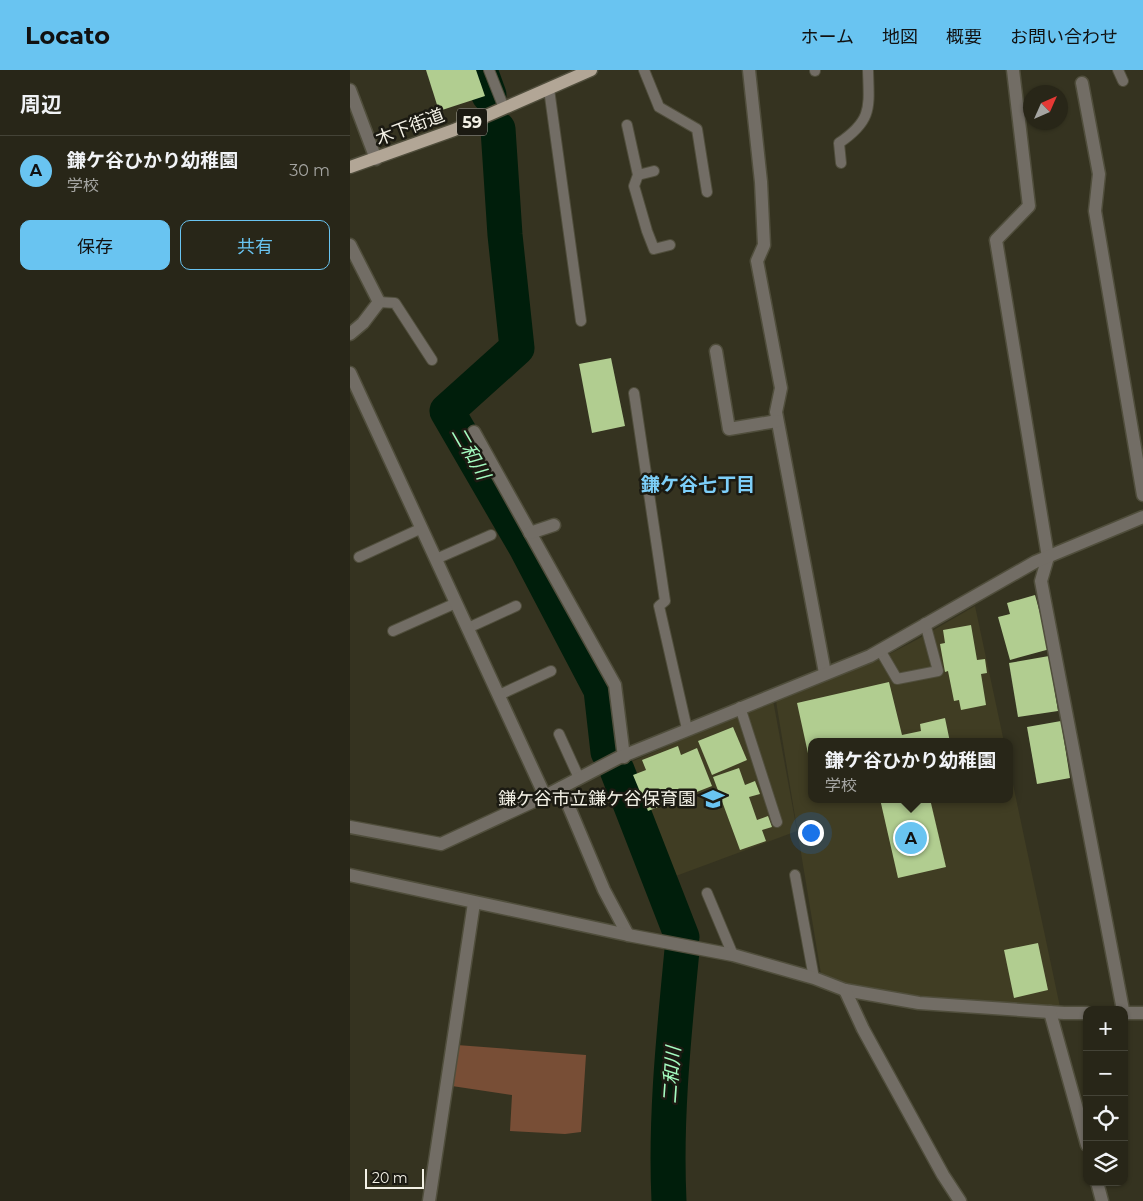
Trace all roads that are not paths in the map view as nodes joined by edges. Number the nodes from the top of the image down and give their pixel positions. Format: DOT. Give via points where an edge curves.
graph roads {
  1 [pos="489,70"];
  2 [pos="591,70"];
  3 [pos="644,70"];
  4 [pos="749,70"];
  5 [pos="868,70"];
  6 [pos="1013,70"];
  7 [pos="1118,70"];
  8 [pos="1123,81"];
  9 [pos="1082,83"];
  10 [pos="549,89"];
  11 [pos="350,90"];
  12 [pos="504,108"];
  13 [pos="627,126"];
  14 [pos="376,159"];
  15 [pos="841,163"];
  16 [pos="350,167"];
  17 [pos="654,171"];
  18 [pos="638,175"];
  19 [pos="707,192"];
  20 [pos="350,245"];
  21 [pos="670,245"];
  22 [pos="379,302"];
  23 [pos="581,320"];
  24 [pos="350,334"];
  25 [pos="716,351"];
  26 [pos="432,360"];
  27 [pos="350,373"];
  28 [pos="634,393"];
  29 [pos="777,421"];
  30 [pos="474,432"];
  31 [pos="1143,495"];
  32 [pos="1143,517"];
  33 [pos="554,525"];
  34 [pos="422,528"];
  35 [pos="530,533"];
  36 [pos="491,535"];
  37 [pos="359,557"];
  38 [pos="1048,557"];
  39 [pos="436,559"];
  40 [pos="456,603"];
  41 [pos="516,606"];
  42 [pos="925,623"];
  43 [pos="468,628"];
  44 [pos="393,631"];
  45 [pos="880,650"];
  46 [pos="551,671"];
  47 [pos="825,673"];
  48 [pos="499,695"];
  49 [pos="740,707"];
  50 [pos="688,728"];
  51 [pos="558,734"];
  52 [pos="616,759"];
  53 [pos="579,778"];
  54 [pos="561,788"];
  55 [pos="545,796"];
  56 [pos="777,822"];
  57 [pos="350,827"];
  58 [pos="350,875"];
  59 [pos="795,875"];
  60 [pos="707,893"];
  61 [pos="474,902"];
  62 [pos="628,935"];
  63 [pos="733,955"];
  64 [pos="814,978"];
  65 [pos="845,990"];
  66 [pos="1123,1006"];
  67 [pos="1050,1012"];
  68 [pos="1128,1012"];
  69 [pos="1083,1013"];
  70 [pos="1143,1014"];
  71 [pos="1086,1141"];
  72 [pos="1098,1186"];
  73 [pos="429,1201"];
  74 [pos="960,1201"];
  75 [pos="1102,1201"];
  1 -- 12 [label="lane"];
  2 -- 10 [label="main road, 木下街道 / 59"];
  3 -- 19 [label="lane" via="659,107 697,129"];
  4 -- 29 [label="street" via="764,245 757,261 780,388"];
  5 -- 15 [label="lane" via="869,104 863,123 839,142"];
  6 -- 38 [label="street" via="1029,206 996,240"];
  7 -- 8 [label="lane"];
  9 -- 31 [label="street" via="1099,174 1095,211"];
  10 -- 12 [label="main road, 木下街道 / 59"];
  10 -- 23 [label="lane"];
  11 -- 14 [label="street"];
  12 -- 14 [label="main road, 木下街道 / 59"];
  13 -- 18 [label="lane"];
  14 -- 16 [label="main road, 木下街道 / 59"];
  17 -- 18 [label="lane"];
  18 -- 21 [label="lane" via="634,186 654,249"];
  20 -- 22 [label="street"];
  22 -- 24 [label="street"];
  22 -- 26 [label="lane" via="395,303"];
  25 -- 29 [label="street" via="729,429"];
  27 -- 34 [label="street"];
  28 -- 50 [label="lane" via="665,601 659,606"];
  29 -- 47 [label="street"];
  30 -- 35 [label="street"];
  32 -- 38 [label="street"];
  33 -- 35 [label="street"];
  34 -- 37 [label="lane"];
  34 -- 39 [label="street"];
  35 -- 52 [label="street" via="615,685"];
  36 -- 39 [label="lane"];
  38 -- 42 [label="street"];
  38 -- 66 [label="street" via="1041,581"];
  39 -- 40 [label="street"];
  40 -- 43 [label="street"];
  40 -- 44 [label="lane"];
  41 -- 43 [label="lane"];
  42 -- 45 [label="street"];
  42 -- 45 [label="lane" via="938,671 897,680"];
  43 -- 48 [label="street"];
  45 -- 47 [label="street"];
  46 -- 48 [label="lane"];
  47 -- 49 [label="street"];
  48 -- 55 [label="street"];
  49 -- 50 [label="street"];
  49 -- 56 [label="lane"];
  50 -- 52 [label="street"];
  51 -- 53 [label="lane"];
  52 -- 53 [label="street"];
  53 -- 54 [label="street"];
  54 -- 55 [label="street"];
  54 -- 62 [label="street" via="604,890"];
  55 -- 57 [label="street" via="441,844"];
  58 -- 61 [label="street"];
  59 -- 64 [label="lane"];
  60 -- 63 [label="lane"];
  61 -- 62 [label="street"];
  61 -- 73 [label="street"];
  62 -- 63 [label="street"];
  63 -- 64 [label="street"];
  64 -- 65 [label="street"];
  65 -- 67 [label="street" via="919,1003"];
  65 -- 74 [label="street" via="933,1158"];
  67 -- 69 [label="street"];
  67 -- 71 [label="street"];
  68 -- 70 [label="street"];
  72 -- 75 [label="street"];
}
